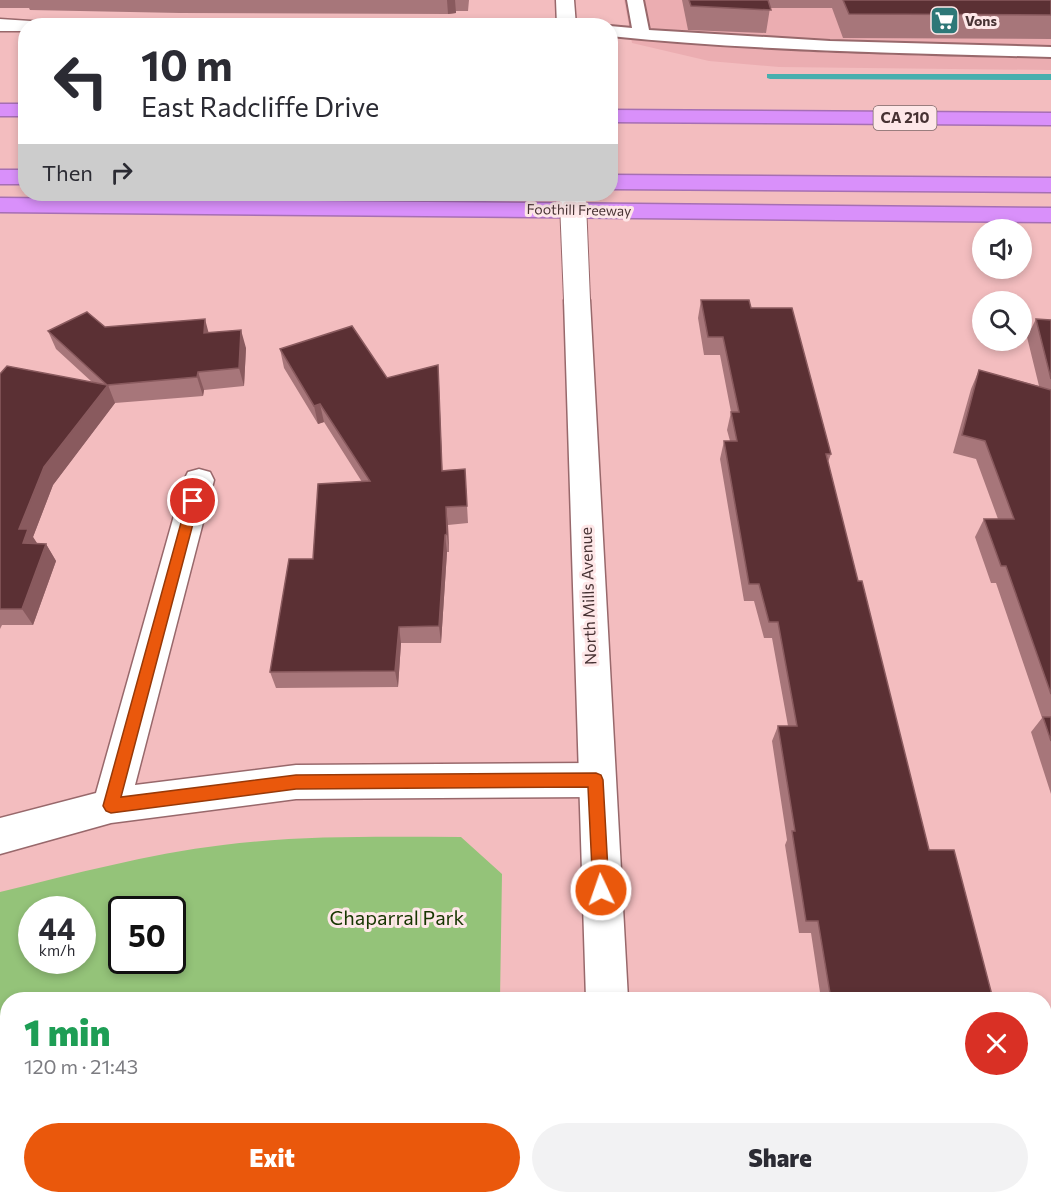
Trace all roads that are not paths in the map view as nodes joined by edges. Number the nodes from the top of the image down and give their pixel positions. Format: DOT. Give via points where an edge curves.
graph roads {
  1 [pos="565,0"];
  2 [pos="635,0"];
  3 [pos="566,18"];
  4 [pos="0,25"];
  5 [pos="18,25"];
  6 [pos="618,33"];
  7 [pos="640,34"];
  8 [pos="1051,52"];
  9 [pos="0,110"];
  10 [pos="18,110"];
  11 [pos="618,116"];
  12 [pos="759,118"];
  13 [pos="1051,119"];
  14 [pos="818,139"];
  15 [pos="0,177"];
  16 [pos="18,177"];
  17 [pos="618,182"];
  18 [pos="1051,185"];
  19 [pos="573,201"];
  20 [pos="0,205"];
  21 [pos="1051,215"];
  22 [pos="199,480"];
  23 [pos="596,780"];
  24 [pos="111,806"];
  25 [pos="0,836"];
  26 [pos="607,992"];
  1 -- 3 [label="main road"];
  2 -- 7 [label="lane"];
  4 -- 5 [label="main road"];
  6 -- 7 [label="lane"];
  7 -- 8 [label="lane" via="830,46"];
  9 -- 10 [label="highway"];
  11 -- 12 [label="highway, CA 210"];
  12 -- 13 [label="highway, CA 210"];
  12 -- 14 [label="highway"];
  15 -- 16 [label="highway"];
  17 -- 18 [label="highway"];
  19 -- 23 [label="main road, North Mills Avenue, bridge"];
  20 -- 21 [label="highway, Foothill Freeway"];
  22 -- 24 [label="main road"];
  23 -- 24 [label="main road" via="296,782"];
  23 -- 26 [label="main road, North Mills Avenue"];
  24 -- 25 [label="main road"];
}
